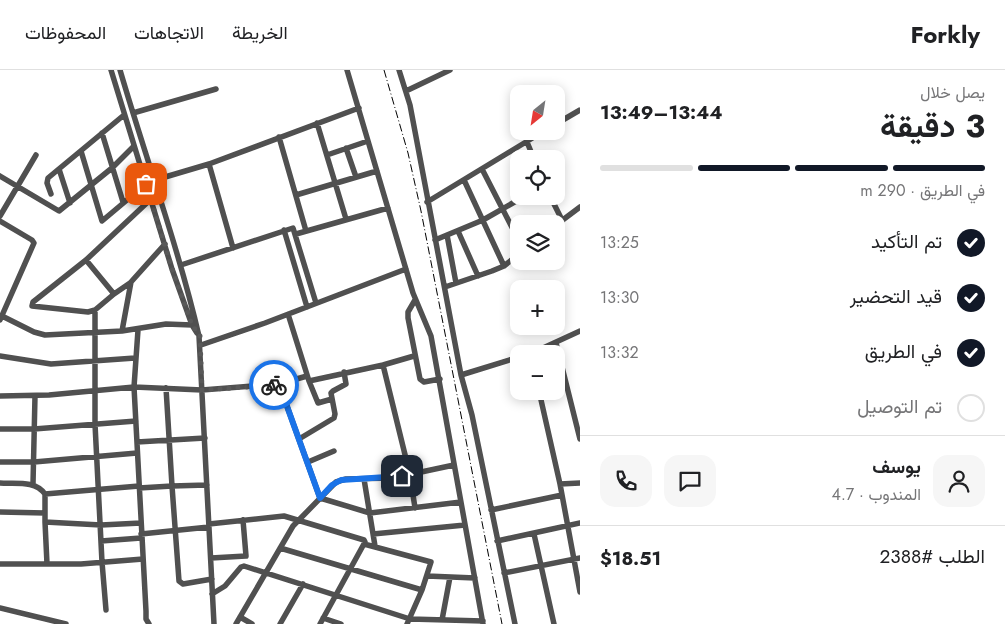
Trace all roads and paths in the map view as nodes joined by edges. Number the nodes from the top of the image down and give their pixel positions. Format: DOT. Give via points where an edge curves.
graph roads {
  1 [pos="111,70"];
  2 [pos="120,70"];
  3 [pos="347,70"];
  4 [pos="399,70"];
  5 [pos="447,71"];
  6 [pos="216,89"];
  7 [pos="406,91"];
  8 [pos="359,108"];
  9 [pos="580,110"];
  10 [pos="133,113"];
  11 [pos="124,115"];
  12 [pos="565,119"];
  13 [pos="317,123"];
  14 [pos="102,132"];
  15 [pos="279,137"];
  16 [pos="530,140"];
  17 [pos="368,141"];
  18 [pos="527,142"];
  19 [pos="134,146"];
  20 [pos="346,148"];
  21 [pos="530,150"];
  22 [pos="81,151"];
  23 [pos="36,155"];
  24 [pos="326,155"];
  25 [pos="210,164"];
  26 [pos="112,168"];
  27 [pos="58,169"];
  28 [pos="482,169"];
  29 [pos="377,171"];
  30 [pos="0,176"];
  31 [pos="356,177"];
  32 [pos="155,180"];
  33 [pos="464,180"];
  34 [pos="335,183"];
  35 [pos="146,184"];
  36 [pos="91,186"];
  37 [pos="17,187"];
  38 [pos="51,194"];
  39 [pos="296,195"];
  40 [pos="151,199"];
  41 [pos="123,202"];
  42 [pos="428,202"];
  43 [pos="70,203"];
  44 [pos="511,205"];
  45 [pos="580,207"];
  46 [pos="388,208"];
  47 [pos="503,210"];
  48 [pos="0,216"];
  49 [pos="565,218"];
  50 [pos="346,220"];
  51 [pos="483,220"];
  52 [pos="0,221"];
  53 [pos="510,224"];
  54 [pos="284,230"];
  55 [pos="306,231"];
  56 [pos="458,231"];
  57 [pos="296,234"];
  58 [pos="447,235"];
  59 [pos="435,240"];
  60 [pos="165,244"];
  61 [pos="233,248"];
  62 [pos="86,260"];
  63 [pos="510,261"];
  64 [pos="180,265"];
  65 [pos="504,266"];
  66 [pos="406,269"];
  67 [pos="478,276"];
  68 [pos="130,282"];
  69 [pos="456,283"];
  70 [pos="445,287"];
  71 [pos="114,294"];
  72 [pos="415,300"];
  73 [pos="0,302"];
  74 [pos="316,304"];
  75 [pos="7,305"];
  76 [pos="307,307"];
  77 [pos="95,310"];
  78 [pos="288,314"];
  79 [pos="1,318"];
  80 [pos="192,325"];
  81 [pos="138,330"];
  82 [pos="122,331"];
  83 [pos="580,332"];
  84 [pos="95,333"];
  85 [pos="200,336"];
  86 [pos="556,343"];
  87 [pos="201,345"];
  88 [pos="551,345"];
  89 [pos="0,356"];
  90 [pos="414,356"];
  91 [pos="135,358"];
  92 [pos="510,360"];
  93 [pos="95,361"];
  94 [pos="383,365"];
  95 [pos="344,372"];
  96 [pos="461,375"];
  97 [pos="308,379"];
  98 [pos="440,380"];
  99 [pos="279,384"];
  100 [pos="134,387"];
  101 [pos="166,388"];
  102 [pos="202,390"];
  103 [pos="95,391"];
  104 [pos="0,396"];
  105 [pos="35,396"];
  106 [pos="332,399"];
  107 [pos="541,400"];
  108 [pos="580,402"];
  109 [pos="571,404"];
  110 [pos="577,416"];
  111 [pos="136,421"];
  112 [pos="95,424"];
  113 [pos="0,429"];
  114 [pos="34,429"];
  115 [pos="204,438"];
  116 [pos="299,439"];
  117 [pos="580,439"];
  118 [pos="169,440"];
  119 [pos="137,442"];
  120 [pos="334,451"];
  121 [pos="138,454"];
  122 [pos="97,457"];
  123 [pos="0,462"];
  124 [pos="34,462"];
  125 [pos="308,462"];
  126 [pos="454,465"];
  127 [pos="410,475"];
  128 [pos="364,479"];
  129 [pos="0,483"];
  130 [pos="580,483"];
  131 [pos="33,484"];
  132 [pos="207,484"];
  133 [pos="560,484"];
  134 [pos="172,486"];
  135 [pos="139,487"];
  136 [pos="98,490"];
  137 [pos="46,494"];
  138 [pos="562,495"];
  139 [pos="320,498"];
  140 [pos="461,502"];
  141 [pos="415,508"];
  142 [pos="491,510"];
  143 [pos="0,512"];
  144 [pos="45,513"];
  145 [pos="370,513"];
  146 [pos="243,520"];
  147 [pos="297,521"];
  148 [pos="46,522"];
  149 [pos="141,522"];
  150 [pos="580,523"];
  151 [pos="101,525"];
  152 [pos="209,525"];
  153 [pos="465,525"];
  154 [pos="568,526"];
  155 [pos="175,531"];
  156 [pos="373,534"];
  157 [pos="534,534"];
  158 [pos="141,536"];
  159 [pos="101,541"];
  160 [pos="497,541"];
  161 [pos="364,544"];
  162 [pos="375,546"];
  163 [pos="280,548"];
  164 [pos="211,558"];
  165 [pos="577,559"];
  166 [pos="143,560"];
  167 [pos="102,562"];
  168 [pos="0,564"];
  169 [pos="47,564"];
  170 [pos="541,567"];
  171 [pos="350,569"];
  172 [pos="266,572"];
  173 [pos="504,573"];
  174 [pos="427,576"];
  175 [pos="450,577"];
  176 [pos="475,578"];
  177 [pos="212,579"];
  178 [pos="303,584"];
  179 [pos="422,590"];
  180 [pos="580,592"];
  181 [pos="212,594"];
  182 [pos="336,595"];
  183 [pos="0,608"];
  184 [pos="106,610"];
  185 [pos="240,617"];
  186 [pos="442,620"];
  187 [pos="322,621"];
  188 [pos="408,621"];
  189 [pos="483,622"];
  190 [pos="66,624"];
  191 [pos="149,624"];
  192 [pos="214,624"];
  193 [pos="236,624"];
  194 [pos="252,624"];
  195 [pos="280,624"];
  196 [pos="341,624"];
  197 [pos="514,624"];
  198 [pos="554,624"];
  1 -- 11 [label="street"];
  2 -- 10 [label="street"];
  3 -- 8 [label="street"];
  4 -- 7 [label="street"];
  5 -- 7 [label="street"];
  6 -- 10 [label="street"];
  7 -- 42 [label="street"];
  8 -- 13 [label="street"];
  8 -- 17 [label="street"];
  9 -- 12 [label="street"];
  10 -- 32 [label="street"];
  11 -- 14 [label="street"];
  11 -- 19 [label="street"];
  13 -- 15 [label="street"];
  13 -- 24 [label="street"];
  14 -- 22 [label="street"];
  14 -- 26 [label="street"];
  15 -- 25 [label="street"];
  15 -- 39 [label="street"];
  16 -- 18 [label="street"];
  17 -- 20 [label="street"];
  17 -- 29 [label="street"];
  18 -- 21 [label="street"];
  18 -- 28 [label="street"];
  19 -- 26 [label="street"];
  19 -- 35 [label="street"];
  20 -- 24 [label="street"];
  20 -- 31 [label="street"];
  22 -- 27 [label="street"];
  22 -- 36 [label="street"];
  23 -- 37 [label="street"];
  24 -- 34 [label="street"];
  25 -- 32 [label="street"];
  25 -- 61 [label="street"];
  26 -- 36 [label="street"];
  26 -- 41 [label="street"];
  27 -- 38 [label="street" via="47,180"];
  27 -- 43 [label="street"];
  28 -- 33 [label="street"];
  28 -- 47 [label="street"];
  29 -- 31 [label="street"];
  29 -- 46 [label="street"];
  30 -- 37 [label="street"];
  31 -- 34 [label="street"];
  32 -- 64 [label="street"];
  33 -- 42 [label="street"];
  33 -- 51 [label="street"];
  34 -- 39 [label="street"];
  34 -- 50 [label="street"];
  35 -- 40 [label="street"];
  35 -- 41 [label="street"];
  36 -- 41 [label="street" via="102,221"];
  36 -- 43 [label="street"];
  37 -- 43 [label="street" via="55,210 62,210"];
  37 -- 48 [label="street"];
  39 -- 55 [label="street"];
  40 -- 60 [label="street"];
  40 -- 62 [label="street"];
  42 -- 59 [label="street"];
  44 -- 47 [label="street"];
  45 -- 49 [label="street"];
  46 -- 50 [label="street"];
  46 -- 66 [label="street"];
  47 -- 51 [label="street"];
  47 -- 53 [label="street"];
  50 -- 55 [label="street"];
  51 -- 56 [label="street"];
  51 -- 65 [label="street"];
  52 -- 75 [label="street" via="34,243"];
  54 -- 57 [label="street" via="293,228"];
  54 -- 61 [label="street"];
  54 -- 76 [label="street"];
  55 -- 57 [label="street"];
  56 -- 58 [label="street"];
  56 -- 67 [label="street"];
  57 -- 74 [label="street"];
  58 -- 59 [label="street"];
  58 -- 69 [label="street"];
  59 -- 70 [label="street"];
  60 -- 68 [label="street"];
  60 -- 80 [label="street"];
  61 -- 64 [label="street"];
  62 -- 71 [label="street"];
  62 -- 77 [label="street" via="32,306"];
  63 -- 65 [label="street"];
  64 -- 85 [label="street"];
  65 -- 67 [label="street"];
  66 -- 72 [label="street"];
  66 -- 74 [label="street"];
  67 -- 69 [label="street"];
  68 -- 71 [label="street"];
  68 -- 82 [label="street"];
  69 -- 70 [label="street"];
  70 -- 96 [label="street"];
  71 -- 77 [label="street"];
  72 -- 90 [label="street" via="408,315"];
  72 -- 98 [label="street" via="430,332"];
  73 -- 75 [label="street"];
  74 -- 76 [label="street"];
  75 -- 79 [label="street"];
  76 -- 78 [label="street"];
  77 -- 84 [label="street"];
  78 -- 87 [label="street"];
  78 -- 97 [label="street"];
  79 -- 84 [label="street" via="45,335"];
  80 -- 81 [label="street" via="166,324"];
  80 -- 85 [label="street"];
  81 -- 82 [label="street"];
  81 -- 91 [label="street"];
  82 -- 84 [label="street"];
  83 -- 86 [label="street"];
  84 -- 93 [label="street"];
  85 -- 87 [label="street"];
  86 -- 88 [label="street"];
  86 -- 109 [label="street"];
  87 -- 102 [label="street"];
  89 -- 93 [label="street" via="51,364"];
  90 -- 94 [label="street"];
  90 -- 98 [label="street" via="421,381"];
  91 -- 93 [label="street"];
  91 -- 100 [label="street"];
  92 -- 96 [label="street"];
  93 -- 103 [label="street"];
  94 -- 95 [label="street"];
  94 -- 127 [label="street"];
  95 -- 97 [label="street"];
  95 -- 106 [label="street" via="346,384 332,391"];
  96 -- 142 [label="street"];
  97 -- 99 [label="street"];
  97 -- 106 [label="street" via="318,403"];
  98 -- 126 [label="street"];
  99 -- 102 [label="street"];
  99 -- 116 [label="street"];
  100 -- 101 [label="street"];
  100 -- 103 [label="street"];
  100 -- 111 [label="street"];
  101 -- 102 [label="street"];
  101 -- 118 [label="street"];
  102 -- 115 [label="street"];
  103 -- 105 [label="street"];
  103 -- 112 [label="street"];
  104 -- 105 [label="street"];
  105 -- 114 [label="street"];
  106 -- 116 [label="street" via="334,418"];
  107 -- 133 [label="street"];
  108 -- 109 [label="street"];
  109 -- 110 [label="street"];
  110 -- 117 [label="street"];
  111 -- 112 [label="street"];
  111 -- 119 [label="street"];
  112 -- 114 [label="street"];
  112 -- 122 [label="street"];
  113 -- 114 [label="street"];
  114 -- 124 [label="street"];
  115 -- 118 [label="street"];
  115 -- 132 [label="street"];
  116 -- 125 [label="street"];
  118 -- 119 [label="street"];
  118 -- 134 [label="street"];
  119 -- 121 [label="street"];
  120 -- 125 [label="street"];
  121 -- 122 [label="street"];
  121 -- 135 [label="street"];
  122 -- 124 [label="street"];
  122 -- 136 [label="street"];
  123 -- 124 [label="street"];
  124 -- 131 [label="street"];
  125 -- 139 [label="street"];
  126 -- 127 [label="street"];
  126 -- 140 [label="street"];
  127 -- 128 [label="street"];
  127 -- 141 [label="street"];
  128 -- 139 [label="street" via="336,482"];
  128 -- 145 [label="street"];
  129 -- 131 [label="street"];
  130 -- 133 [label="street"];
  131 -- 137 [label="street"];
  132 -- 134 [label="street"];
  132 -- 152 [label="street"];
  133 -- 138 [label="street"];
  134 -- 135 [label="street"];
  134 -- 155 [label="street"];
  135 -- 136 [label="street"];
  135 -- 149 [label="street"];
  136 -- 137 [label="street"];
  136 -- 151 [label="street"];
  137 -- 144 [label="street"];
  138 -- 142 [label="street"];
  138 -- 154 [label="street"];
  139 -- 145 [label="street"];
  139 -- 147 [label="street"];
  140 -- 141 [label="street"];
  140 -- 153 [label="street"];
  141 -- 145 [label="street"];
  142 -- 160 [label="street"];
  143 -- 144 [label="street"];
  144 -- 148 [label="street"];
  145 -- 156 [label="street"];
  146 -- 147 [label="street" via="282,516"];
  146 -- 152 [label="street"];
  146 -- 164 [label="street" via="246,556"];
  147 -- 161 [label="street" via="365,541"];
  147 -- 163 [label="street"];
  148 -- 151 [label="street"];
  148 -- 169 [label="street"];
  149 -- 151 [label="street"];
  149 -- 158 [label="street"];
  150 -- 154 [label="street"];
  151 -- 159 [label="street"];
  152 -- 155 [label="street"];
  152 -- 164 [label="street"];
  153 -- 156 [label="street"];
  153 -- 176 [label="street"];
  154 -- 157 [label="street"];
  154 -- 165 [label="street"];
  155 -- 158 [label="street"];
  155 -- 177 [label="street" via="180,582"];
  156 -- 162 [label="street"];
  157 -- 160 [label="street"];
  157 -- 170 [label="street"];
  158 -- 159 [label="street"];
  158 -- 166 [label="street"];
  159 -- 167 [label="street"];
  160 -- 173 [label="street"];
  161 -- 162 [label="street"];
  161 -- 171 [label="street"];
  162 -- 174 [label="street" via="430,560 432,564"];
  163 -- 171 [label="street"];
  163 -- 172 [label="street"];
  164 -- 177 [label="street"];
  165 -- 170 [label="street"];
  165 -- 180 [label="street"];
  166 -- 167 [label="street"];
  166 -- 191 [label="street" via="146,620"];
  167 -- 169 [label="street"];
  167 -- 184 [label="street"];
  168 -- 169 [label="street"];
  170 -- 173 [label="street"];
  170 -- 198 [label="street"];
  171 -- 179 [label="street"];
  171 -- 182 [label="street"];
  172 -- 178 [label="street"];
  172 -- 181 [label="street" via="242,566 225,586"];
  172 -- 185 [label="street"];
  173 -- 197 [label="street"];
  174 -- 175 [label="street"];
  174 -- 179 [label="street"];
  175 -- 176 [label="street"];
  175 -- 186 [label="street"];
  176 -- 189 [label="street"];
  177 -- 181 [label="street"];
  178 -- 182 [label="street"];
  178 -- 195 [label="street"];
  179 -- 188 [label="street"];
  181 -- 192 [label="street"];
  182 -- 187 [label="street"];
  182 -- 188 [label="street"];
  183 -- 190 [label="street"];
  185 -- 193 [label="street"];
  185 -- 194 [label="street"];
  186 -- 188 [label="street"];
  186 -- 189 [label="street"];
  187 -- 196 [label="street"];
}
